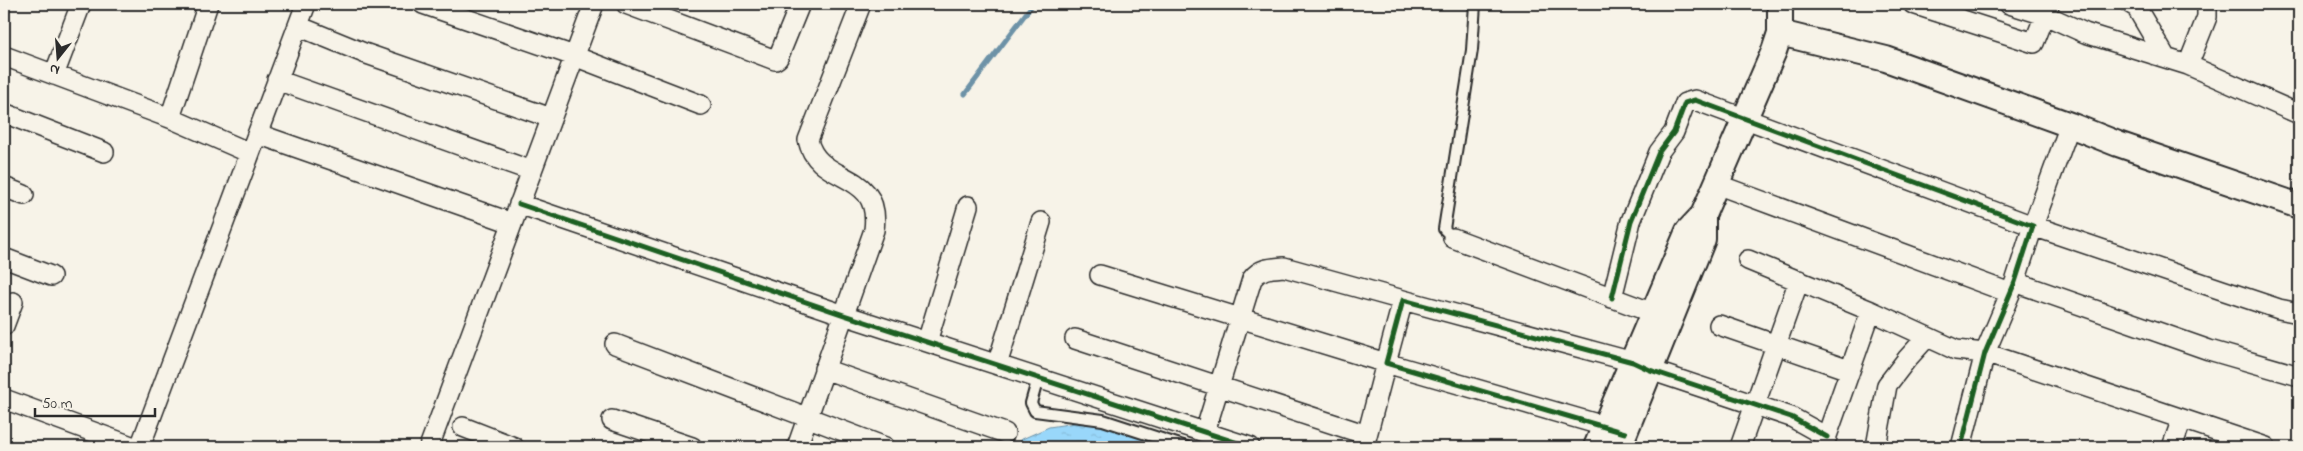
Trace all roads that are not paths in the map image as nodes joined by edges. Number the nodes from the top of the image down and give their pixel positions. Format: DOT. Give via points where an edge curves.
graph roads {
  1 [pos="81,4"];
  2 [pos="208,4"];
  3 [pos="306,4"];
  4 [pos="423,4"];
  5 [pos="594,4"];
  6 [pos="626,4"];
  7 [pos="800,4"];
  8 [pos="861,4"];
  9 [pos="1475,4"];
  10 [pos="1780,4"];
  11 [pos="1913,4"];
  12 [pos="2009,4"];
  13 [pos="2131,4"];
  14 [pos="2207,4"];
  15 [pos="1954,10"];
  16 [pos="2047,10"];
  17 [pos="298,26"];
  18 [pos="1780,33"];
  19 [pos="4,56"];
  20 [pos="574,56"];
  21 [pos="2166,58"];
  22 [pos="2188,65"];
  23 [pos="54,75"];
  24 [pos="277,80"];
  25 [pos="701,105"];
  26 [pos="4,113"];
  27 [pos="2299,114"];
  28 [pos="170,118"];
  29 [pos="551,118"];
  30 [pos="1744,119"];
  31 [pos="2070,124"];
  32 [pos="258,134"];
  33 [pos="104,152"];
  34 [pos="250,153"];
  35 [pos="532,171"];
  36 [pos="1716,184"];
  37 [pos="4,187"];
  38 [pos="24,194"];
  39 [pos="519,204"];
  40 [pos="968,206"];
  41 [pos="2299,206"];
  42 [pos="1703,215"];
  43 [pos="1041,222"];
  44 [pos="512,223"];
  45 [pos="2033,226"];
  46 [pos="1454,238"];
  47 [pos="4,258"];
  48 [pos="1748,260"];
  49 [pos="1100,275"];
  50 [pos="51,276"];
  51 [pos="1799,280"];
  52 [pos="2012,287"];
  53 [pos="1612,298"];
  54 [pos="1403,300"];
  55 [pos="13,302"];
  56 [pos="1871,311"];
  57 [pos="1653,313"];
  58 [pos="2299,313"];
  59 [pos="844,316"];
  60 [pos="1240,319"];
  61 [pos="1719,325"];
  62 [pos="4,326"];
  63 [pos="1927,337"];
  64 [pos="1075,340"];
  65 [pos="927,342"];
  66 [pos="615,344"];
  67 [pos="1776,345"];
  68 [pos="1985,353"];
  69 [pos="1386,363"];
  70 [pos="997,365"];
  71 [pos="1641,366"];
  72 [pos="824,369"];
  73 [pos="1849,370"];
  74 [pos="2299,376"];
  75 [pos="1038,378"];
  76 [pos="1220,387"];
  77 [pos="4,399"];
  78 [pos="1755,405"];
  79 [pos="807,417"];
  80 [pos="2182,419"];
  81 [pos="612,420"];
  82 [pos="463,427"];
  83 [pos="1205,432"];
  84 [pos="1005,433"];
  85 [pos="1616,435"];
  86 [pos="1365,441"];
  87 [pos="1825,442"];
  88 [pos="134,447"];
  89 [pos="140,447"];
  90 [pos="429,447"];
  91 [pos="514,447"];
  92 [pos="692,447"];
  93 [pos="796,447"];
  94 [pos="884,447"];
  95 [pos="1186,447"];
  96 [pos="1250,447"];
  97 [pos="1596,447"];
  98 [pos="1740,447"];
  99 [pos="1876,447"];
  100 [pos="1961,447"];
  101 [pos="2172,447"];
  102 [pos="2266,447"];
  1 -- 23 [label="street"];
  2 -- 28 [label="street"];
  3 -- 17 [label="street"];
  4 -- 20 [label="street"];
  5 -- 20 [label="street"];
  6 -- 7 [label="street" via="775,60"];
  8 -- 59 [label="street" via="808,140 822,164 863,189 874,212 874,230"];
  9 -- 46 [label="lane" via="1472,50 1444,229"];
  10 -- 18 [label="street"];
  11 -- 15 [label="street"];
  12 -- 16 [label="street"];
  13 -- 21 [label="street" via="2136,7"];
  14 -- 22 [label="street" via="2207,16"];
  15 -- 16 [label="street" via="2034,43"];
  16 -- 21 [label="street" via="2085,33"];
  17 -- 24 [label="street"];
  17 -- 29 [label="street" via="364,53"];
  18 -- 30 [label="street"];
  18 -- 31 [label="street" via="1886,59"];
  19 -- 23 [label="street"];
  20 -- 25 [label="street"];
  20 -- 29 [label="street"];
  21 -- 22 [label="street"];
  22 -- 27 [label="street"];
  23 -- 28 [label="street"];
  24 -- 32 [label="street"];
  24 -- 35 [label="street"];
  26 -- 33 [label="street"];
  28 -- 34 [label="street"];
  29 -- 35 [label="street"];
  30 -- 36 [label="street"];
  30 -- 45 [label="street"];
  30 -- 53 [label="street" via="1695,100 1685,103 1677,127 1659,152 1631,221"];
  31 -- 41 [label="street" via="2118,144"];
  31 -- 45 [label="street"];
  32 -- 34 [label="street"];
  32 -- 44 [label="street"];
  34 -- 89 [label="street"];
  35 -- 39 [label="street"];
  36 -- 42 [label="street"];
  36 -- 52 [label="street"];
  37 -- 38 [label="street"];
  39 -- 44 [label="street"];
  39 -- 59 [label="street"];
  40 -- 65 [label="street"];
  42 -- 57 [label="street" via="1688,231"];
  42 -- 71 [label="street" via="1703,239"];
  43 -- 70 [label="street"];
  44 -- 90 [label="street"];
  45 -- 52 [label="street"];
  45 -- 58 [label="street"];
  46 -- 53 [label="street"];
  47 -- 50 [label="street"];
  48 -- 51 [label="street"];
  49 -- 60 [label="street"];
  51 -- 56 [label="street"];
  51 -- 67 [label="street"];
  52 -- 68 [label="street"];
  52 -- 74 [label="street"];
  53 -- 57 [label="street"];
  54 -- 60 [label="street" via="1297,270 1275,268 1256,274"];
  54 -- 69 [label="street"];
  54 -- 71 [label="street"];
  55 -- 62 [label="street"];
  56 -- 63 [label="street"];
  56 -- 73 [label="street"];
  57 -- 71 [label="street"];
  59 -- 65 [label="street"];
  59 -- 72 [label="street"];
  60 -- 69 [label="street"];
  60 -- 76 [label="street"];
  61 -- 67 [label="street"];
  63 -- 68 [label="street" via="1956,350"];
  63 -- 99 [label="street" via="1887,385"];
  64 -- 76 [label="street"];
  65 -- 70 [label="street"];
  66 -- 79 [label="street"];
  67 -- 73 [label="street"];
  67 -- 78 [label="street"];
  68 -- 80 [label="street"];
  68 -- 100 [label="street"];
  69 -- 85 [label="street"];
  69 -- 86 [label="street"];
  70 -- 75 [label="street"];
  71 -- 78 [label="street"];
  71 -- 85 [label="street"];
  72 -- 79 [label="street"];
  72 -- 84 [label="street"];
  73 -- 87 [label="street"];
  75 -- 83 [label="street"];
  75 -- 95 [label="lane" via="1031,403 1035,411 1103,420"];
  76 -- 83 [label="street"];
  76 -- 86 [label="street"];
  77 -- 88 [label="street"];
  78 -- 87 [label="street" via="1792,417"];
  78 -- 98 [label="street"];
  79 -- 93 [label="street"];
  79 -- 94 [label="street"];
  80 -- 101 [label="street"];
  80 -- 102 [label="street"];
  81 -- 92 [label="street"];
  82 -- 91 [label="street"];
  83 -- 96 [label="street"];
  85 -- 97 [label="street"];
}
